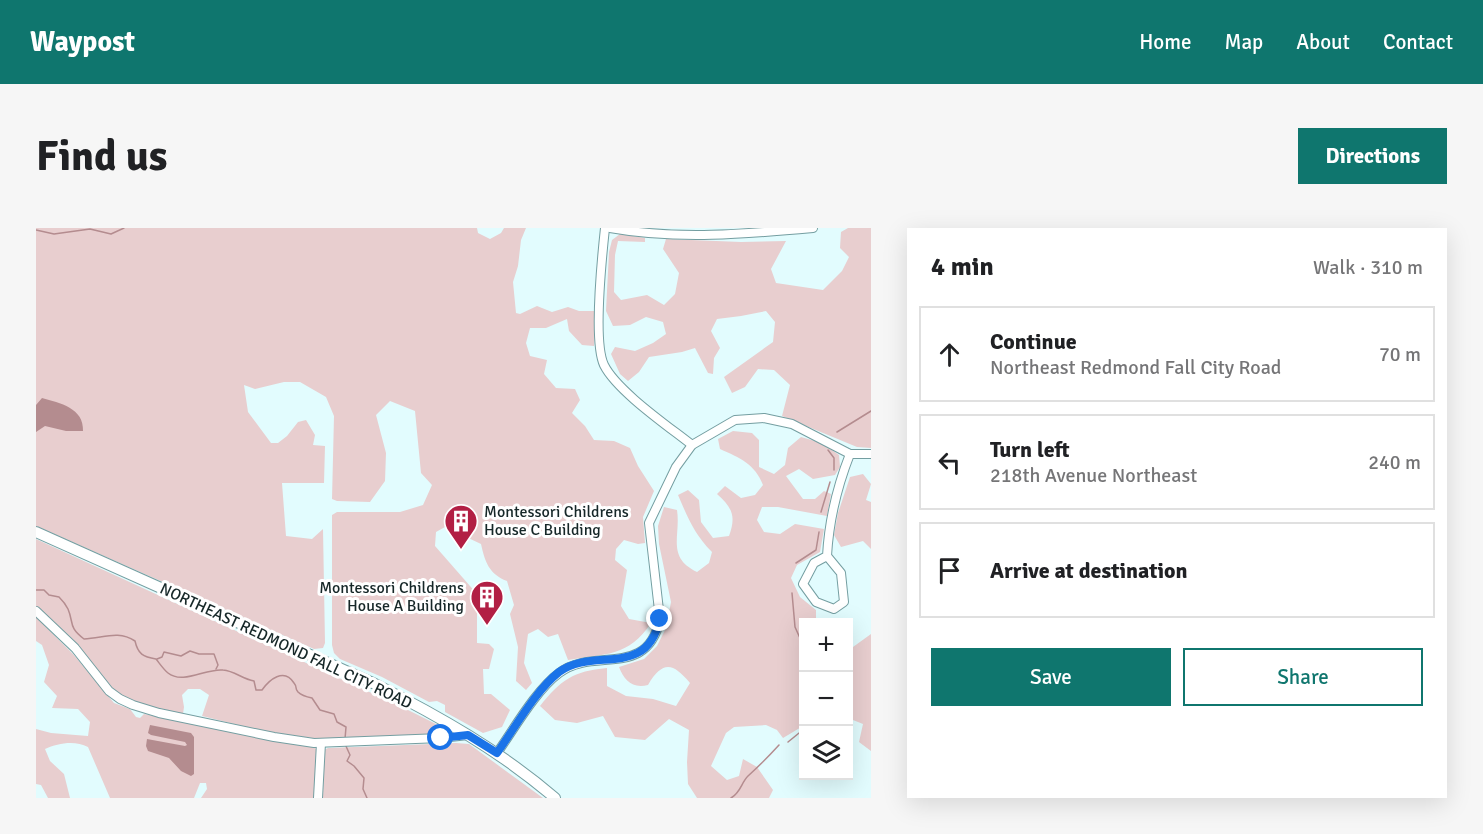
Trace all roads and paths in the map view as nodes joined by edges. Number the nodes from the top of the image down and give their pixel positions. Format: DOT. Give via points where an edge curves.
graph roads {
  1 [pos="605,228"];
  2 [pos="610,228"];
  3 [pos="813,228"];
  4 [pos="692,445"];
  5 [pos="850,454"];
  6 [pos="871,454"];
  7 [pos="36,532"];
  8 [pos="827,556"];
  9 [pos="36,611"];
  10 [pos="468,735"];
  11 [pos="321,743"];
  12 [pos="497,753"];
  13 [pos="318,798"];
  14 [pos="555,798"];
  1 -- 4 [label="street" via="599,341 603,364 634,398"];
  2 -- 3 [label="street" via="668,235"];
  4 -- 5 [label="street" via="735,420 764,418 792,424"];
  4 -- 12 [label="street" via="676,467 649,523 660,619 652,640 636,655 583,663 558,673"];
  5 -- 6 [label="street"];
  5 -- 8 [label="street" via="830,519"];
  7 -- 10 [label="main road, NORTHEAST REDMOND FALL CITY ROAD" via="375,684"];
  8 -- 8 [label="street" via="842,573 844,602 834,609 816,602 803,584 814,563"];
  9 -- 11 [label="street" via="68,640 108,691 120,699 159,713"];
  10 -- 11 [label="street"];
  10 -- 12 [label="main road, NORTHEAST REDMOND FALL CITY ROAD"];
  11 -- 13 [label="street"];
  12 -- 14 [label="main road, NORTHEAST REDMOND FALL CITY ROAD"];
}
